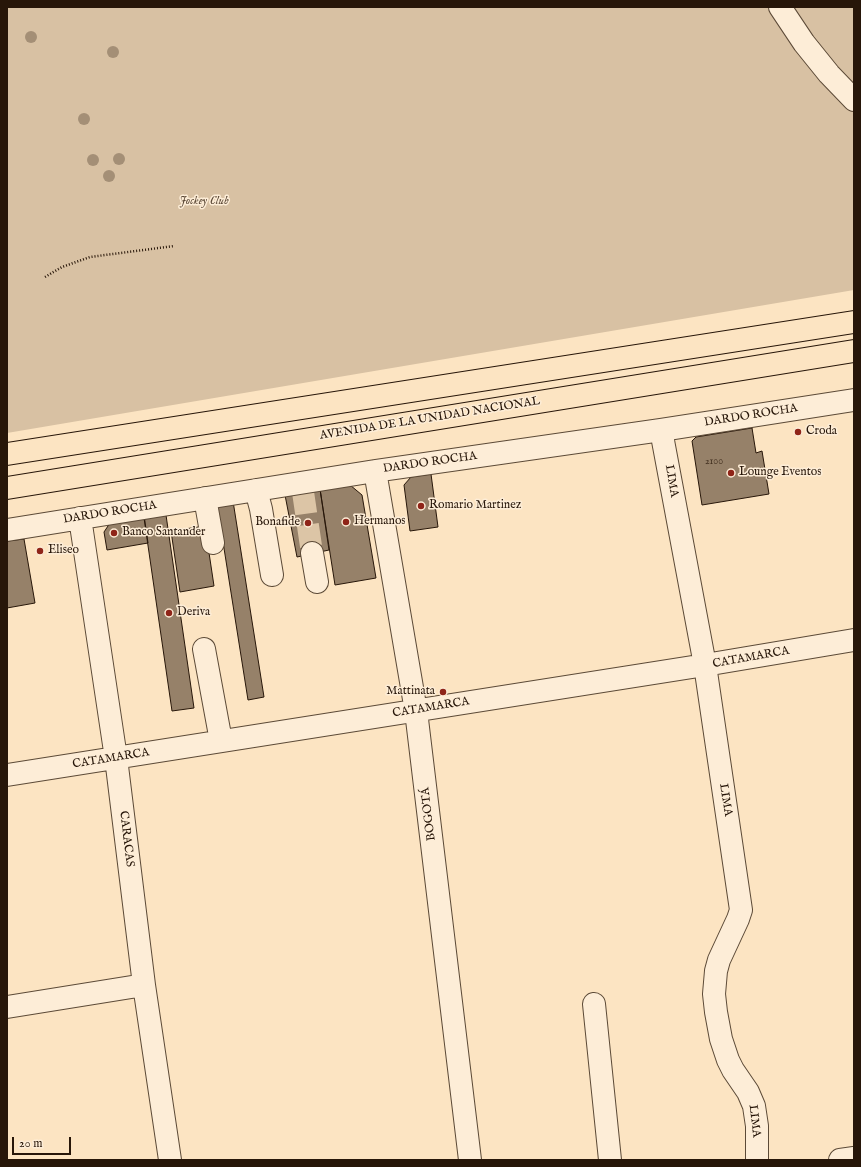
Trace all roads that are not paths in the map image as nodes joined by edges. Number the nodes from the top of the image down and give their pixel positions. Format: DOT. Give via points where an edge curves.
graph roads {
  1 [pos="780,7"];
  2 [pos="854,100"];
  3 [pos="854,322"];
  4 [pos="854,351"];
  5 [pos="854,400"];
  6 [pos="661,430"];
  7 [pos="7,454"];
  8 [pos="375,471"];
  9 [pos="7,488"];
  10 [pos="256,490"];
  11 [pos="205,498"];
  12 [pos="80,518"];
  13 [pos="7,530"];
  14 [pos="213,543"];
  15 [pos="312,554"];
  16 [pos="272,575"];
  17 [pos="317,582"];
  18 [pos="854,640"];
  19 [pos="204,649"];
  20 [pos="705,665"];
  21 [pos="416,711"];
  22 [pos="221,741"];
  23 [pos="116,758"];
  24 [pos="7,775"];
  25 [pos="144,985"];
  26 [pos="594,1004"];
  27 [pos="7,1007"];
  28 [pos="854,1158"];
  29 [pos="170,1160"];
  30 [pos="470,1160"];
  31 [pos="610,1160"];
  32 [pos="757,1160"];
  33 [pos="840,1160"];
  1 -- 2 [label="street" via="804,43"];
  3 -- 7 [label="main road"];
  4 -- 9 [label="main road, AVENIDA DE LA UNIDAD NACIONAL"];
  5 -- 6 [label="street, DARDO ROCHA"];
  6 -- 8 [label="street, DARDO ROCHA"];
  6 -- 20 [label="street, LIMA"];
  8 -- 10 [label="street, DARDO ROCHA" via="302,487"];
  8 -- 21 [label="street, BOGOTÁ"];
  10 -- 11 [label="street, DARDO ROCHA"];
  10 -- 16 [label="street"];
  11 -- 12 [label="street, DARDO ROCHA"];
  11 -- 14 [label="street"];
  12 -- 13 [label="street, DARDO ROCHA"];
  12 -- 23 [label="street, CARACAS"];
  15 -- 17 [label="street"];
  18 -- 20 [label="street, CATAMARCA"];
  19 -- 22 [label="street"];
  20 -- 21 [label="street, CATAMARCA"];
  20 -- 32 [label="street, LIMA" via="741,910 719,960 714,994 721,1039 728,1060 754,1106"];
  21 -- 22 [label="street, CATAMARCA"];
  21 -- 30 [label="street, BOGOTÁ"];
  22 -- 23 [label="street, CATAMARCA"];
  23 -- 24 [label="street, CATAMARCA"];
  23 -- 25 [label="street, CARACAS"];
  25 -- 27 [label="street"];
  25 -- 29 [label="street, CARACAS"];
  26 -- 31 [label="street"];
  28 -- 33 [label="street"];
}
